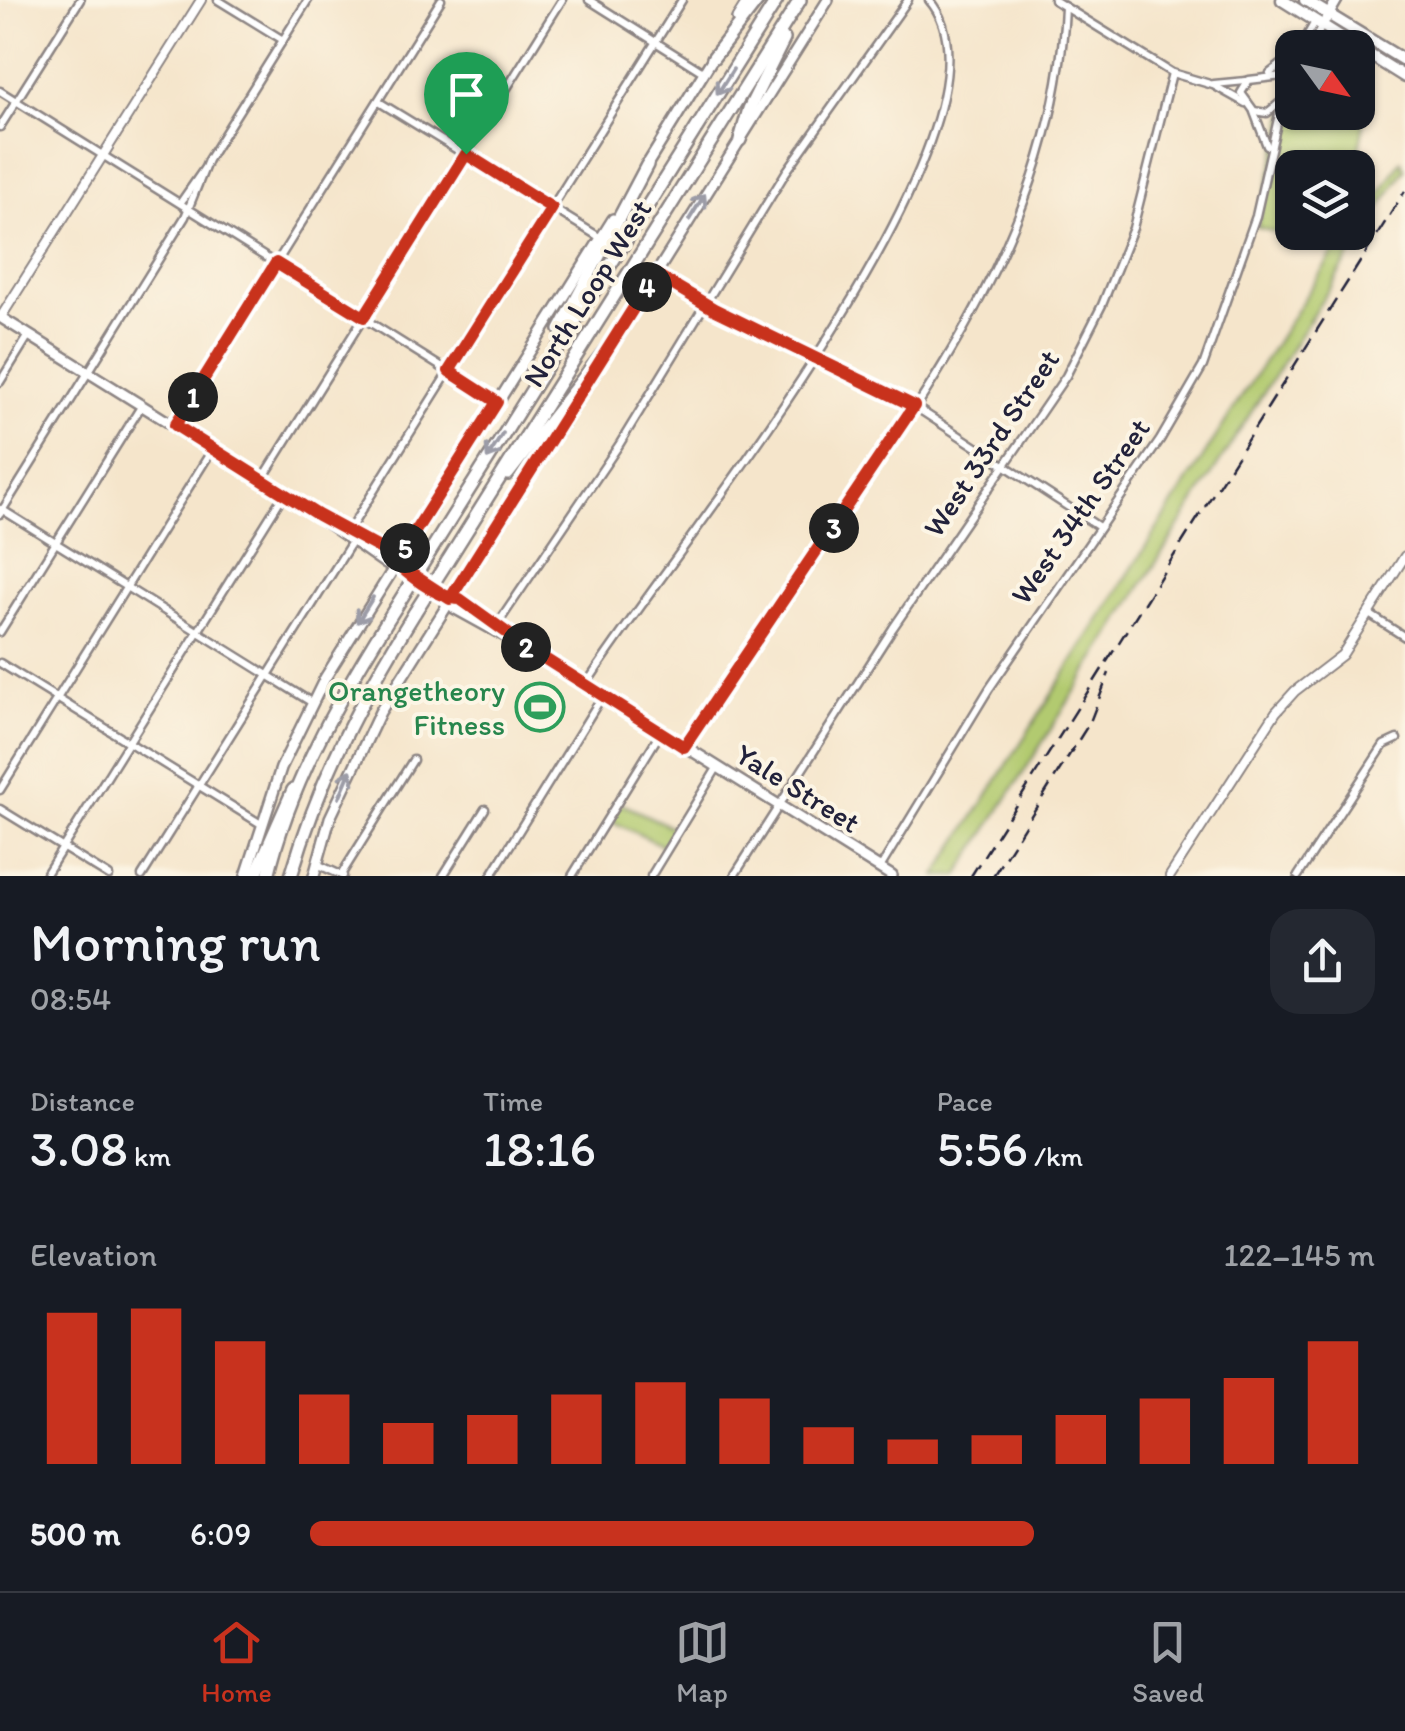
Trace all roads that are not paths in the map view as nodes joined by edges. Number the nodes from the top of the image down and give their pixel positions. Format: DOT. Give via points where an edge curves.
graph roads {
  1 [pos="80,0"];
  2 [pos="201,0"];
  3 [pos="218,0"];
  4 [pos="308,0"];
  5 [pos="441,0"];
  6 [pos="562,0"];
  7 [pos="589,0"];
  8 [pos="682,0"];
  9 [pos="749,0"];
  10 [pos="758,0"];
  11 [pos="777,0"];
  12 [pos="802,0"];
  13 [pos="828,0"];
  14 [pos="908,0"];
  15 [pos="929,0"];
  16 [pos="1054,0"];
  17 [pos="1282,0"];
  18 [pos="1305,0"];
  19 [pos="1337,0"];
  20 [pos="1065,7"];
  21 [pos="1326,8"];
  22 [pos="1319,24"];
  23 [pos="1314,30"];
  24 [pos="1317,30"];
  25 [pos="283,40"];
  26 [pos="656,42"];
  27 [pos="713,58"];
  28 [pos="1405,62"];
  29 [pos="1275,68"];
  30 [pos="704,72"];
  31 [pos="1172,73"];
  32 [pos="1266,75"];
  33 [pos="1275,76"];
  34 [pos="1405,77"];
  35 [pos="1250,80"];
  36 [pos="1213,84"];
  37 [pos="0,91"];
  38 [pos="16,101"];
  39 [pos="379,102"];
  40 [pos="1245,102"];
  41 [pos="1275,107"];
  42 [pos="1254,111"];
  43 [pos="0,128"];
  44 [pos="1275,128"];
  45 [pos="740,140"];
  46 [pos="466,154"];
  47 [pos="103,156"];
  48 [pos="1267,158"];
  49 [pos="647,165"];
  50 [pos="205,168"];
  51 [pos="181,202"];
  52 [pos="190,208"];
  53 [pos="552,208"];
  54 [pos="601,238"];
  55 [pos="276,263"];
  56 [pos="655,274"];
  57 [pos="706,304"];
  58 [pos="1,317"];
  59 [pos="364,317"];
  60 [pos="619,333"];
  61 [pos="29,335"];
  62 [pos="815,355"];
  63 [pos="89,371"];
  64 [pos="449,371"];
  65 [pos="0,382"];
  66 [pos="497,402"];
  67 [pos="142,404"];
  68 [pos="521,404"];
  69 [pos="914,406"];
  70 [pos="175,425"];
  71 [pos="213,448"];
  72 [pos="1008,464"];
  73 [pos="262,480"];
  74 [pos="497,483"];
  75 [pos="284,494"];
  76 [pos="1,511"];
  77 [pos="1099,527"];
  78 [pos="351,536"];
  79 [pos="56,544"];
  80 [pos="1405,556"];
  81 [pos="395,563"];
  82 [pos="127,588"];
  83 [pos="450,599"];
  84 [pos="1369,614"];
  85 [pos="496,627"];
  86 [pos="0,632"];
  87 [pos="197,632"];
  88 [pos="1405,637"];
  89 [pos="0,663"];
  90 [pos="268,676"];
  91 [pos="586,685"];
  92 [pos="603,696"];
  93 [pos="57,699"];
  94 [pos="311,702"];
  95 [pos="661,732"];
  96 [pos="1397,739"];
  97 [pos="128,742"];
  98 [pos="684,747"];
  99 [pos="413,760"];
  100 [pos="310,761"];
  101 [pos="717,768"];
  102 [pos="199,786"];
  103 [pos="0,790"];
  104 [pos="778,807"];
  105 [pos="0,809"];
  106 [pos="485,809"];
  107 [pos="261,824"];
  108 [pos="63,847"];
  109 [pos="317,864"];
  110 [pos="880,868"];
  111 [pos="45,876"];
  112 [pos="109,876"];
  113 [pos="142,876"];
  114 [pos="246,876"];
  115 [pos="255,876"];
  116 [pos="268,876"];
  117 [pos="295,876"];
  118 [pos="314,876"];
  119 [pos="342,876"];
  120 [pos="443,876"];
  121 [pos="490,876"];
  122 [pos="572,876"];
  123 [pos="651,876"];
  124 [pos="734,876"];
  125 [pos="892,876"];
  126 [pos="1170,876"];
  127 [pos="1298,876"];
  1 -- 38 [label="street"];
  2 -- 47 [label="street"];
  3 -- 25 [label="street"];
  4 -- 25 [label="street"];
  5 -- 39 [label="street"];
  6 -- 46 [label="street"];
  7 -- 26 [label="street"];
  8 -- 26 [label="street"];
  9 -- 27 [label="main road"];
  10 -- 27 [label="highway"];
  11 -- 68 [label="highway, North Loop West, one-way"];
  12 -- 45 [label="highway"];
  12 -- 74 [label="highway, North Loop West"];
  13 -- 45 [label="main road"];
  14 -- 57 [label="street" via="786,172"];
  15 -- 62 [label="street" via="950,40 938,124 894,229"];
  16 -- 20 [label="street"];
  17 -- 22 [label="main road"];
  18 -- 21 [label="main road"];
  19 -- 21 [label="main road"];
  20 -- 31 [label="street"];
  20 -- 69 [label="street" via="1050,115 1022,207 987,283"];
  21 -- 22 [label="main road"];
  21 -- 28 [label="main road"];
  22 -- 23 [label="street"];
  22 -- 24 [label="street"];
  22 -- 34 [label="main road"];
  25 -- 50 [label="street"];
  26 -- 30 [label="street"];
  26 -- 53 [label="street"];
  27 -- 30 [label="main road"];
  29 -- 32 [label="street"];
  30 -- 49 [label="main road"];
  31 -- 36 [label="street"];
  31 -- 72 [label="street, West 33rd Street" via="1141,202 1111,286 1066,376"];
  32 -- 33 [label="street"];
  32 -- 35 [label="street"];
  35 -- 36 [label="street"];
  35 -- 40 [label="street" via="1242,88"];
  36 -- 40 [label="street"];
  37 -- 38 [label="street"];
  38 -- 43 [label="street"];
  38 -- 47 [label="street"];
  39 -- 46 [label="street"];
  39 -- 55 [label="street"];
  40 -- 42 [label="street"];
  41 -- 42 [label="street"];
  42 -- 48 [label="street, West 34th Street"];
  44 -- 48 [label="street, West 34th Street"];
  56 -- 45 [label="main road, one-way"];
  46 -- 53 [label="street"];
  46 -- 59 [label="street"];
  47 -- 51 [label="street"];
  47 -- 58 [label="street"];
  48 -- 77 [label="street, West 34th Street" via="1242,264 1202,366"];
  49 -- 54 [label="main road"];
  49 -- 68 [label="highway"];
  50 -- 51 [label="street"];
  50 -- 52 [label="street"];
  51 -- 52 [label="street"];
  52 -- 55 [label="street"];
  52 -- 63 [label="street"];
  53 -- 54 [label="street"];
  53 -- 64 [label="street"];
  54 -- 66 [label="main road"];
  55 -- 59 [label="street"];
  55 -- 70 [label="street"];
  56 -- 57 [label="street"];
  56 -- 60 [label="main road"];
  57 -- 62 [label="street"];
  57 -- 85 [label="street"];
  58 -- 61 [label="main road, Yale Street"];
  59 -- 64 [label="street"];
  59 -- 73 [label="street"];
  60 -- 74 [label="highway"];
  60 -- 83 [label="main road"];
  61 -- 63 [label="main road, Yale Street"];
  61 -- 65 [label="street"];
  62 -- 69 [label="street"];
  62 -- 91 [label="street"];
  63 -- 67 [label="main road, Yale Street"];
  63 -- 76 [label="street"];
  64 -- 66 [label="street"];
  64 -- 78 [label="street"];
  66 -- 81 [label="main road"];
  67 -- 70 [label="main road, Yale Street"];
  67 -- 79 [label="street"];
  68 -- 100 [label="highway, North Loop West, one-way, bridge" via="347,687"];
  69 -- 72 [label="street"];
  69 -- 98 [label="street"];
  70 -- 71 [label="main road, Yale Street"];
  71 -- 73 [label="main road, Yale Street"];
  71 -- 82 [label="street"];
  72 -- 77 [label="street"];
  72 -- 104 [label="street, West 33rd Street"];
  73 -- 75 [label="main road, Yale Street"];
  74 -- 117 [label="highway, North Loop West, bridge" via="364,694 314,798"];
  75 -- 78 [label="main road, Yale Street"];
  75 -- 87 [label="street"];
  76 -- 79 [label="street"];
  77 -- 110 [label="street, West 34th Street" via="989,689"];
  78 -- 81 [label="main road, Yale Street" via="392,555"];
  78 -- 90 [label="street"];
  79 -- 82 [label="street"];
  79 -- 86 [label="street"];
  80 -- 84 [label="street"];
  81 -- 83 [label="main road, Yale Street"];
  81 -- 94 [label="main road, one-way"];
  82 -- 87 [label="street"];
  82 -- 93 [label="street"];
  83 -- 85 [label="main road, Yale Street" via="460,599"];
  109 -- 83 [label="main road, one-way" via="366,736"];
  84 -- 88 [label="street"];
  84 -- 126 [label="street" via="1342,655 1276,712"];
  85 -- 91 [label="main road, Yale Street"];
  87 -- 90 [label="street"];
  87 -- 97 [label="street"];
  89 -- 93 [label="street"];
  90 -- 94 [label="street"];
  90 -- 102 [label="street"];
  91 -- 92 [label="main road, Yale Street"];
  92 -- 95 [label="main road, Yale Street"];
  92 -- 121 [label="street"];
  93 -- 97 [label="street"];
  93 -- 103 [label="street"];
  94 -- 107 [label="main road"];
  95 -- 98 [label="main road, Yale Street"];
  95 -- 122 [label="street"];
  96 -- 127 [label="street" via="1384,745"];
  97 -- 102 [label="street"];
  97 -- 108 [label="street"];
  98 -- 101 [label="main road, Yale Street"];
  99 -- 119 [label="street"];
  100 -- 115 [label="highway" via="280,812"];
  100 -- 116 [label="highway"];
  101 -- 104 [label="main road, Yale Street"];
  101 -- 123 [label="street"];
  102 -- 107 [label="street"];
  102 -- 113 [label="street"];
  104 -- 110 [label="main road, Yale Street"];
  104 -- 124 [label="street, West 33rd Street"];
  105 -- 108 [label="street"];
  106 -- 120 [label="street"];
  107 -- 114 [label="main road"];
  108 -- 111 [label="street"];
  108 -- 112 [label="street"];
  109 -- 118 [label="main road"];
  109 -- 119 [label="street"];
  110 -- 125 [label="main road, Yale Street"];
}
